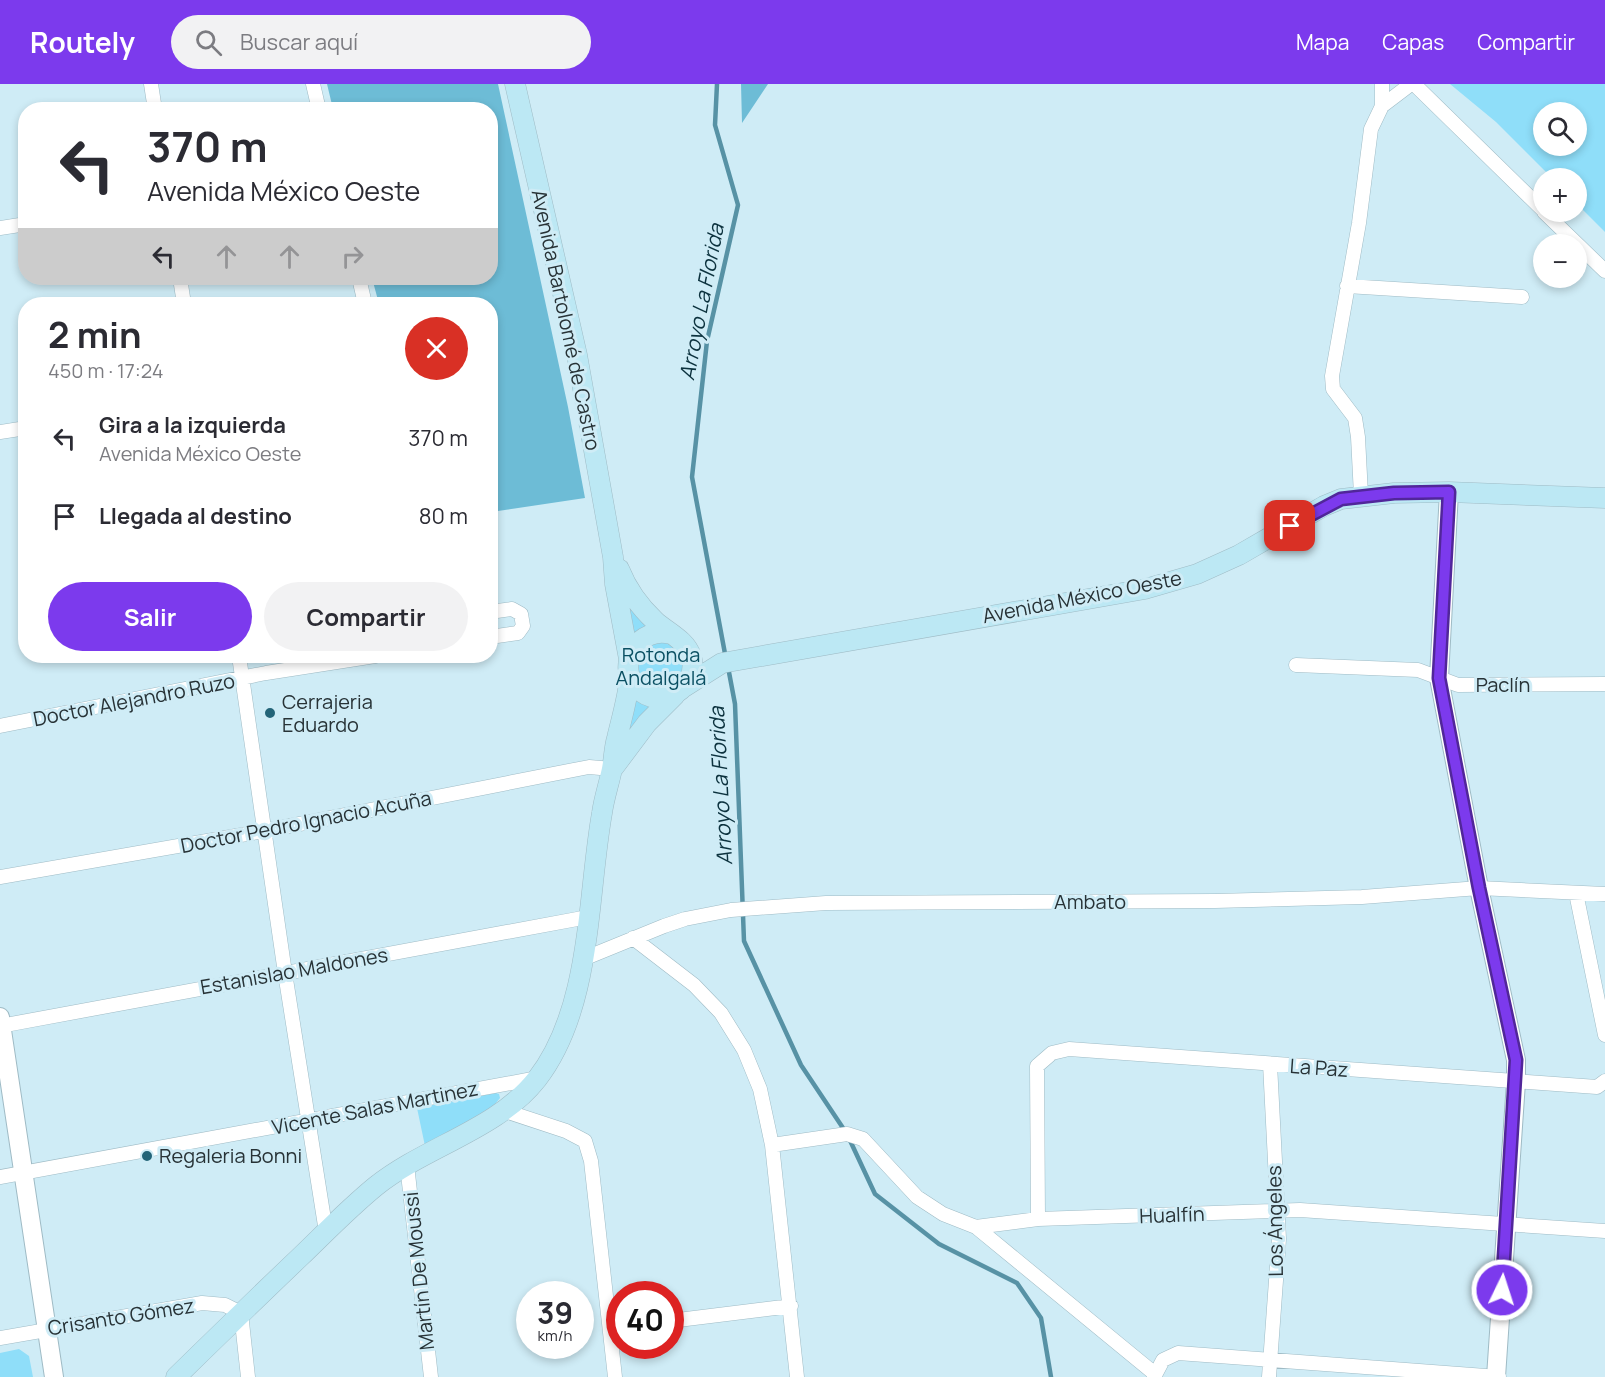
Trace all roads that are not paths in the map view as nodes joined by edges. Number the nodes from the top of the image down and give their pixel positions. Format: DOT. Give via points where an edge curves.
graph roads {
  1 [pos="151,84"];
  2 [pos="313,84"];
  3 [pos="515,84"];
  4 [pos="1382,84"];
  5 [pos="1412,84"];
  6 [pos="154,102"];
  7 [pos="317,102"];
  8 [pos="1382,106"];
  9 [pos="1533,200"];
  10 [pos="1555,222"];
  11 [pos="18,225"];
  12 [pos="0,228"];
  13 [pos="1605,271"];
  14 [pos="1347,286"];
  15 [pos="1522,297"];
  16 [pos="18,429"];
  17 [pos="0,432"];
  18 [pos="1449,492"];
  19 [pos="1361,495"];
  20 [pos="1605,498"];
  21 [pos="613,556"];
  22 [pos="498,611"];
  23 [pos="498,636"];
  24 [pos="676,637"];
  25 [pos="240,663"];
  26 [pos="330,663"];
  27 [pos="722,663"];
  28 [pos="1296,665"];
  29 [pos="629,667"];
  30 [pos="1439,678"];
  31 [pos="243,679"];
  32 [pos="1605,684"];
  33 [pos="680,691"];
  34 [pos="0,726"];
  35 [pos="612,769"];
  36 [pos="264,831"];
  37 [pos="0,877"];
  38 [pos="1479,888"];
  39 [pos="1576,893"];
  40 [pos="1605,894"];
  41 [pos="588,917"];
  42 [pos="633,938"];
  43 [pos="583,958"];
  44 [pos="285,973"];
  45 [pos="0,1023"];
  46 [pos="1605,1035"];
  47 [pos="1270,1064"];
  48 [pos="538,1078"];
  49 [pos="1516,1082"];
  50 [pos="1605,1082"];
  51 [pos="504,1111"];
  52 [pos="308,1121"];
  53 [pos="772,1146"];
  54 [pos="407,1165"];
  55 [pos="22,1173"];
  56 [pos="0,1177"];
  57 [pos="1276,1212"];
  58 [pos="1038,1219"];
  59 [pos="1507,1226"];
  60 [pos="976,1227"];
  61 [pos="1605,1231"];
  62 [pos="326,1232"];
  63 [pos="608,1281"];
  64 [pos="791,1306"];
  65 [pos="241,1313"];
  66 [pos="684,1319"];
  67 [pos="46,1329"];
  68 [pos="0,1338"];
  69 [pos="615,1359"];
  70 [pos="1270,1360"];
  71 [pos="1155,1375"];
  72 [pos="54,1377"];
  73 [pos="176,1377"];
  74 [pos="248,1377"];
  75 [pos="431,1377"];
  76 [pos="615,1377"];
  77 [pos="797,1377"];
  78 [pos="1269,1377"];
  79 [pos="1497,1377"];
  1 -- 6 [label="street"];
  2 -- 7 [label="street"];
  3 -- 21 [label="main road, Avenida Bartolomé de Castro" via="577,356"];
  4 -- 8 [label="street"];
  5 -- 8 [label="street"];
  5 -- 9 [label="street"];
  8 -- 14 [label="street" via="1371,129"];
  10 -- 13 [label="street"];
  11 -- 12 [label="street"];
  14 -- 15 [label="street"];
  14 -- 19 [label="street" via="1332,376 1333,389 1355,418"];
  16 -- 17 [label="street"];
  18 -- 19 [label="main road, Avenida México Oeste"];
  18 -- 20 [label="main road, Avenida México Oeste"];
  18 -- 30 [label="street"];
  19 -- 27 [label="main road, Avenida México Oeste" via="1324,506 1239,555 1197,574 1145,589"];
  21 -- 24 [label="main road, Avenida Bartolomé de Castro" via="621,577 647,614"];
  21 -- 29 [label="main road, Avenida Bartolomé de Castro"];
  22 -- 23 [label="street" via="512,609 521,615 523,626 518,633"];
  24 -- 27 [label="main road"];
  24 -- 29 [label="main road" via="655,633 644,638 636,645"];
  24 -- 33 [label="main road" via="687,647 693,662 691,675"];
  25 -- 31 [label="street"];
  26 -- 31 [label="street, Doctor Alejandro Ruzo"];
  27 -- 33 [label="main road, Avenida México Oeste"];
  28 -- 30 [label="street, Paclín" via="1418,670"];
  29 -- 33 [label="main road" via="635,686 644,694 660,698"];
  29 -- 35 [label="main road, Avenida Bartolomé de Castro"];
  30 -- 32 [label="street, Paclín" via="1458,685"];
  30 -- 38 [label="street"];
  31 -- 34 [label="street, Doctor Alejandro Ruzo"];
  31 -- 36 [label="street"];
  33 -- 35 [label="main road, Avenida Bartolomé de Castro" via="640,731"];
  35 -- 36 [label="street, Doctor Pedro Ignacio Acuña" via="590,767"];
  35 -- 41 [label="main road, Avenida Bartolomé de Castro" via="602,809"];
  36 -- 37 [label="street, Doctor Pedro Ignacio Acuña"];
  36 -- 44 [label="street"];
  38 -- 39 [label="street, Ambato"];
  38 -- 42 [label="street, Ambato" via="1226,901 826,903 730,910 685,919"];
  38 -- 49 [label="street" via="1516,1060"];
  39 -- 40 [label="street, Ambato"];
  39 -- 46 [label="street"];
  41 -- 43 [label="main road, Avenida Bartolomé de Castro"];
  41 -- 44 [label="street, Estanislao Maldones"];
  42 -- 43 [label="street, Ambato"];
  42 -- 53 [label="street" via="694,985 721,1013 756,1077"];
  43 -- 48 [label="main road, Avenida Bartolomé de Castro" via="566,1028"];
  44 -- 45 [label="street, Estanislao Maldones"];
  44 -- 52 [label="street"];
  45 -- 55 [label="street"];
  47 -- 49 [label="street, La Paz"];
  47 -- 57 [label="street, Los Ángeles"];
  47 -- 58 [label="street, La Paz" via="1069,1049 1052,1053 1037,1066"];
  48 -- 51 [label="main road, Avenida Bartolomé de Castro"];
  48 -- 52 [label="street, Vicente Salas Martinez"];
  49 -- 50 [label="street, La Paz" via="1597,1088"];
  49 -- 59 [label="street"];
  51 -- 54 [label="main road, Avenida Bartolomé de Castro"];
  51 -- 63 [label="street" via="585,1141"];
  52 -- 55 [label="street, Vicente Salas Martinez"];
  52 -- 62 [label="street"];
  53 -- 60 [label="street, Hualfín" via="847,1134 863,1139 917,1197 943,1214"];
  53 -- 64 [label="street"];
  54 -- 62 [label="main road, Avenida Bartolomé de Castro" via="376,1186"];
  54 -- 75 [label="street, Martín De Moussi"];
  55 -- 56 [label="street, Vicente Salas Martinez"];
  55 -- 67 [label="street"];
  57 -- 58 [label="street, Hualfín"];
  57 -- 59 [label="street, Hualfín" via="1300,1210"];
  57 -- 70 [label="street, Los Ángeles" via="1279,1239"];
  58 -- 60 [label="street, Hualfín"];
  59 -- 61 [label="street, Hualfín"];
  59 -- 79 [label="street"];
  60 -- 71 [label="street"];
  62 -- 65 [label="main road, Avenida Bartolomé de Castro"];
  64 -- 66 [label="street"];
  64 -- 77 [label="street"];
  65 -- 67 [label="street, Crisanto Gómez" via="225,1305 202,1303"];
  65 -- 73 [label="main road, Avenida Bartolomé de Castro"];
  65 -- 74 [label="street"];
  67 -- 68 [label="street, Crisanto Gómez"];
  67 -- 72 [label="street"];
  69 -- 76 [label="street"];
  70 -- 71 [label="street" via="1178,1353 1163,1360"];
  70 -- 78 [label="street, Los Ángeles"];
  70 -- 79 [label="street"];
}
